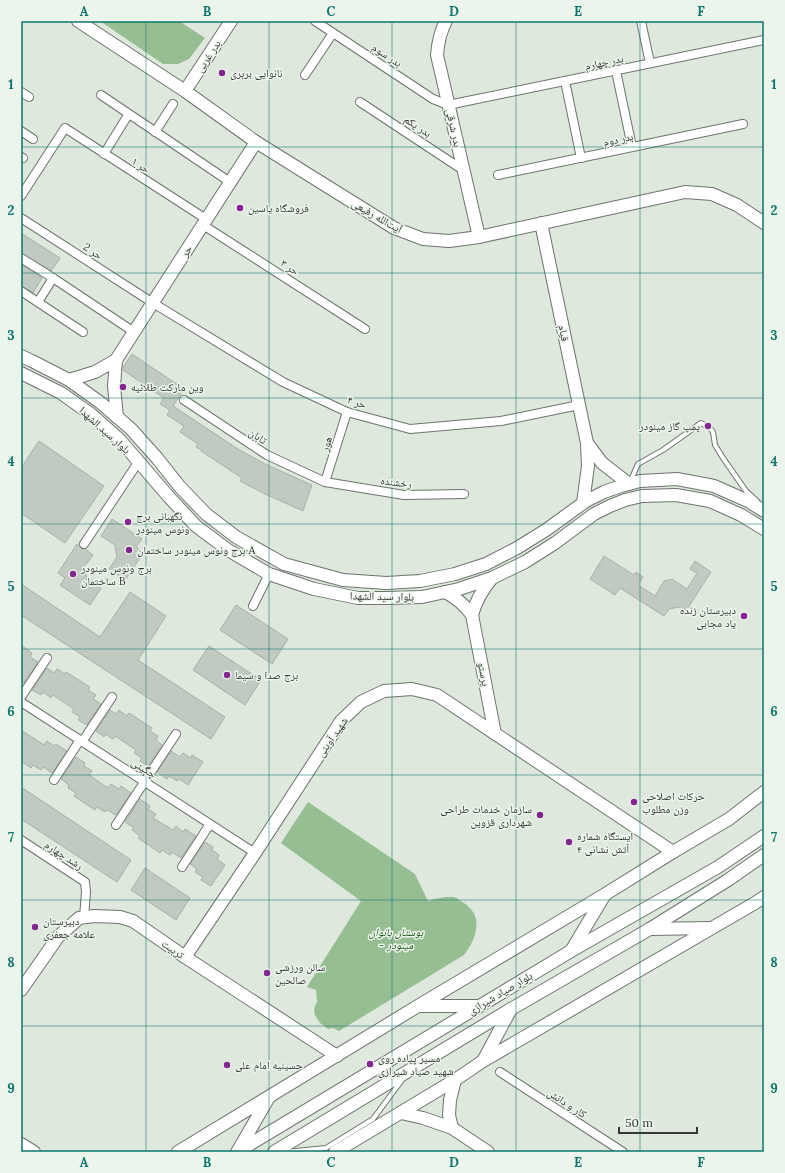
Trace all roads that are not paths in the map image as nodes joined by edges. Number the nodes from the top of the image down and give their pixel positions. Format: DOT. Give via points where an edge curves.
graph roads {
  1 [pos="78,21"];
  2 [pos="231,21"];
  3 [pos="315,21"];
  4 [pos="446,21"];
  5 [pos="641,21"];
  6 [pos="334,33"];
  7 [pos="764,40"];
  8 [pos="650,64"];
  9 [pos="616,71"];
  10 [pos="305,75"];
  11 [pos="565,81"];
  12 [pos="185,91"];
  13 [pos="21,92"];
  14 [pos="101,95"];
  15 [pos="28,97"];
  16 [pos="360,102"];
  17 [pos="173,104"];
  18 [pos="448,105"];
  19 [pos="128,115"];
  20 [pos="743,124"];
  21 [pos="21,131"];
  22 [pos="155,132"];
  23 [pos="33,139"];
  24 [pos="256,142"];
  25 [pos="632,147"];
  26 [pos="104,154"];
  27 [pos="581,158"];
  28 [pos="464,170"];
  29 [pos="498,175"];
  30 [pos="230,182"];
  31 [pos="21,196"];
  32 [pos="21,218"];
  33 [pos="205,222"];
  34 [pos="541,223"];
  35 [pos="764,223"];
  36 [pos="479,236"];
  37 [pos="21,258"];
  38 [pos="53,278"];
  39 [pos="21,291"];
  40 [pos="38,302"];
  41 [pos="153,303"];
  42 [pos="365,329"];
  43 [pos="83,332"];
  44 [pos="134,332"];
  45 [pos="21,356"];
  46 [pos="116,360"];
  47 [pos="21,373"];
  48 [pos="69,380"];
  49 [pos="184,400"];
  50 [pos="579,405"];
  51 [pos="347,412"];
  52 [pos="117,417"];
  53 [pos="587,443"];
  54 [pos="139,461"];
  55 [pos="325,482"];
  56 [pos="629,484"];
  57 [pos="464,494"];
  58 [pos="583,503"];
  59 [pos="764,506"];
  60 [pos="764,511"];
  61 [pos="764,529"];
  62 [pos="84,544"];
  63 [pos="267,554"];
  64 [pos="299,568"];
  65 [pos="265,571"];
  66 [pos="492,578"];
  67 [pos="295,583"];
  68 [pos="445,592"];
  69 [pos="253,606"];
  70 [pos="472,615"];
  71 [pos="47,658"];
  72 [pos="21,697"];
  73 [pos="112,697"];
  74 [pos="21,702"];
  75 [pos="176,734"];
  76 [pos="495,734"];
  77 [pos="81,741"];
  78 [pos="54,780"];
  79 [pos="144,782"];
  80 [pos="764,792"];
  81 [pos="210,824"];
  82 [pos="116,825"];
  83 [pos="764,836"];
  84 [pos="21,840"];
  85 [pos="673,852"];
  86 [pos="255,853"];
  87 [pos="764,855"];
  88 [pos="182,867"];
  89 [pos="604,895"];
  90 [pos="761,903"];
  91 [pos="84,918"];
  92 [pos="713,928"];
  93 [pos="648,930"];
  94 [pos="571,951"];
  95 [pos="185,957"];
  96 [pos="21,990"];
  97 [pos="418,1006"];
  98 [pos="480,1006"];
  99 [pos="511,1009"];
  100 [pos="337,1056"];
  101 [pos="483,1061"];
  102 [pos="409,1071"];
  103 [pos="500,1072"];
  104 [pos="455,1080"];
  105 [pos="269,1096"];
  106 [pos="401,1113"];
  107 [pos="452,1128"];
  108 [pos="21,1144"];
  109 [pos="238,1151"];
  110 [pos="34,1152"];
  111 [pos="178,1152"];
  112 [pos="274,1152"];
  113 [pos="285,1152"];
  114 [pos="335,1152"];
  115 [pos="488,1152"];
  116 [pos="623,1152"];
  1 -- 12 [label="street, آیت‌الله رفیعی"];
  2 -- 12 [label="street, بدر غربی"];
  3 -- 6 [label="street, بدر سوم"];
  4 -- 18 [label="street, بدر شرقی" via="438,42 437,55"];
  5 -- 8 [label="street"];
  6 -- 10 [label="street"];
  6 -- 18 [label="street, بدر سوم" via="433,99"];
  7 -- 8 [label="street, بدر چهارم"];
  8 -- 9 [label="street, بدر چهارم"];
  9 -- 11 [label="street, بدر چهارم"];
  9 -- 25 [label="street"];
  11 -- 18 [label="street, بدر چهارم"];
  11 -- 27 [label="street"];
  12 -- 24 [label="street, آیت‌الله رفیعی"];
  13 -- 15 [label="street"];
  14 -- 19 [label="street"];
  16 -- 28 [label="street, بدر یکم"];
  17 -- 22 [label="street"];
  18 -- 28 [label="street, بدر شرقی"];
  19 -- 22 [label="street"];
  19 -- 26 [label="street"];
  20 -- 25 [label="street, بدر دوم"];
  21 -- 23 [label="street"];
  22 -- 30 [label="street"];
  24 -- 30 [label="street, حر"];
  24 -- 36 [label="street, آیت‌الله رفیعی" via="394,228 423,239 449,241"];
  25 -- 27 [label="street, بدر دوم"];
  26 -- 31 [label="street, حر ۱" via="65,128"];
  26 -- 33 [label="street, حر ۱"];
  27 -- 29 [label="street, بدر دوم"];
  28 -- 36 [label="street, بدر شرقی"];
  30 -- 33 [label="street, حر"];
  32 -- 41 [label="street, حر 2"];
  33 -- 41 [label="street, حر"];
  33 -- 42 [label="street, حر ۳"];
  34 -- 35 [label="street, آیت‌الله رفیعی" via="685,192 712,194 737,205"];
  34 -- 36 [label="street, آیت‌الله رفیعی"];
  34 -- 50 [label="street, قیام"];
  37 -- 38 [label="street"];
  38 -- 40 [label="street"];
  38 -- 44 [label="street"];
  39 -- 40 [label="street"];
  40 -- 43 [label="street"];
  41 -- 44 [label="street, حر"];
  41 -- 51 [label="street, حر ۴" via="283,382"];
  44 -- 46 [label="street, حر"];
  45 -- 48 [label="street, بلوار سید الشهدا"];
  46 -- 48 [label="street, حر" via="95,372"];
  46 -- 52 [label="street, حر" via="114,386"];
  47 -- 54 [label="street, بلوار سید الشهدا" via="61,393 92,415"];
  48 -- 52 [label="street, بلوار سید الشهدا"];
  49 -- 55 [label="street, تابان" via="267,455"];
  50 -- 51 [label="street, حر ۴" via="501,421 410,429"];
  50 -- 53 [label="street, قیام"];
  51 -- 55 [label="street, هور"];
  52 -- 63 [label="street, بلوار سید الشهدا" via="131,429 206,514 236,537"];
  53 -- 56 [label="street, قیام" via="602,463"];
  53 -- 58 [label="street, قیام" via="588,466"];
  54 -- 62 [label="street"];
  54 -- 65 [label="street, بلوار سید الشهدا" via="196,526 228,550"];
  55 -- 57 [label="street, رخشنده" via="404,495"];
  56 -- 58 [label="street, بلوار سید الشهدا" via="604,492"];
  56 -- 59 [label="lane" via="638,464 701,424 713,432 715,445 746,491"];
  56 -- 60 [label="street, بلوار سید الشهدا" via="677,479 714,486"];
  58 -- 64 [label="street, بلوار سید الشهدا" via="517,548 486,564 455,574 420,581 386,583 343,580"];
  61 -- 66 [label="street, بلوار سید الشهدا" via="710,501 676,495 642,496 594,514 525,562"];
  63 -- 64 [label="street, بلوار سید الشهدا" via="284,564"];
  63 -- 65 [label="street" via="272,560 272,565"];
  64 -- 67 [label="street" via="289,574"];
  65 -- 67 [label="street, بلوار سید الشهدا"];
  65 -- 69 [label="street"];
  66 -- 68 [label="street, بلوار سید الشهدا"];
  66 -- 70 [label="street" via="476,601"];
  67 -- 68 [label="street, بلوار سید الشهدا" via="358,598 422,597"];
  68 -- 70 [label="street, پرستو" via="456,597"];
  70 -- 76 [label="street, پرستو"];
  71 -- 72 [label="street"];
  73 -- 77 [label="street"];
  74 -- 77 [label="street, چگینی"];
  75 -- 79 [label="street"];
  76 -- 85 [label="street, شهید آوینی"];
  76 -- 86 [label="street, شهید آوینی" via="437,696 412,689 384,691 361,702 341,721"];
  77 -- 78 [label="street"];
  77 -- 79 [label="street, چگینی"];
  79 -- 81 [label="street, چگینی"];
  79 -- 82 [label="street"];
  80 -- 85 [label="street" via="729,819"];
  81 -- 86 [label="street, چگینی"];
  81 -- 88 [label="street"];
  83 -- 94 [label="street, بلوار صیاد شیرازی" via="718,867"];
  84 -- 91 [label="street, رشد چهارم" via="85,882"];
  85 -- 89 [label="street"];
  86 -- 95 [label="street, شهید آوینی"];
  87 -- 93 [label="street, بلوار صیاد شیرازی"];
  89 -- 94 [label="street"];
  89 -- 97 [label="street"];
  90 -- 92 [label="street"];
  91 -- 95 [label="street, تربیت" via="107,916 133,921"];
  91 -- 96 [label="street, تربیت" via="78,918 58,937"];
  92 -- 93 [label="street"];
  92 -- 101 [label="street"];
  93 -- 99 [label="street, بلوار صیاد شیرازی"];
  94 -- 98 [label="street, بلوار صیاد شیرازی"];
  95 -- 100 [label="street, تربیت"];
  97 -- 98 [label="street"];
  97 -- 100 [label="street"];
  98 -- 109 [label="street, بلوار صیاد شیرازی"];
  99 -- 101 [label="street"];
  99 -- 102 [label="street, بلوار صیاد شیرازی"];
  100 -- 105 [label="street"];
  101 -- 104 [label="street"];
  102 -- 112 [label="street, بلوار صیاد شیرازی"];
  102 -- 113 [label="lane" via="373,1119 326,1148"];
  103 -- 116 [label="street, کار و دانش"];
  104 -- 106 [label="street"];
  104 -- 107 [label="street" via="449,1115"];
  105 -- 109 [label="street"];
  105 -- 111 [label="street"];
  106 -- 107 [label="street"];
  106 -- 114 [label="street"];
  107 -- 115 [label="street"];
  108 -- 110 [label="street"];
}
